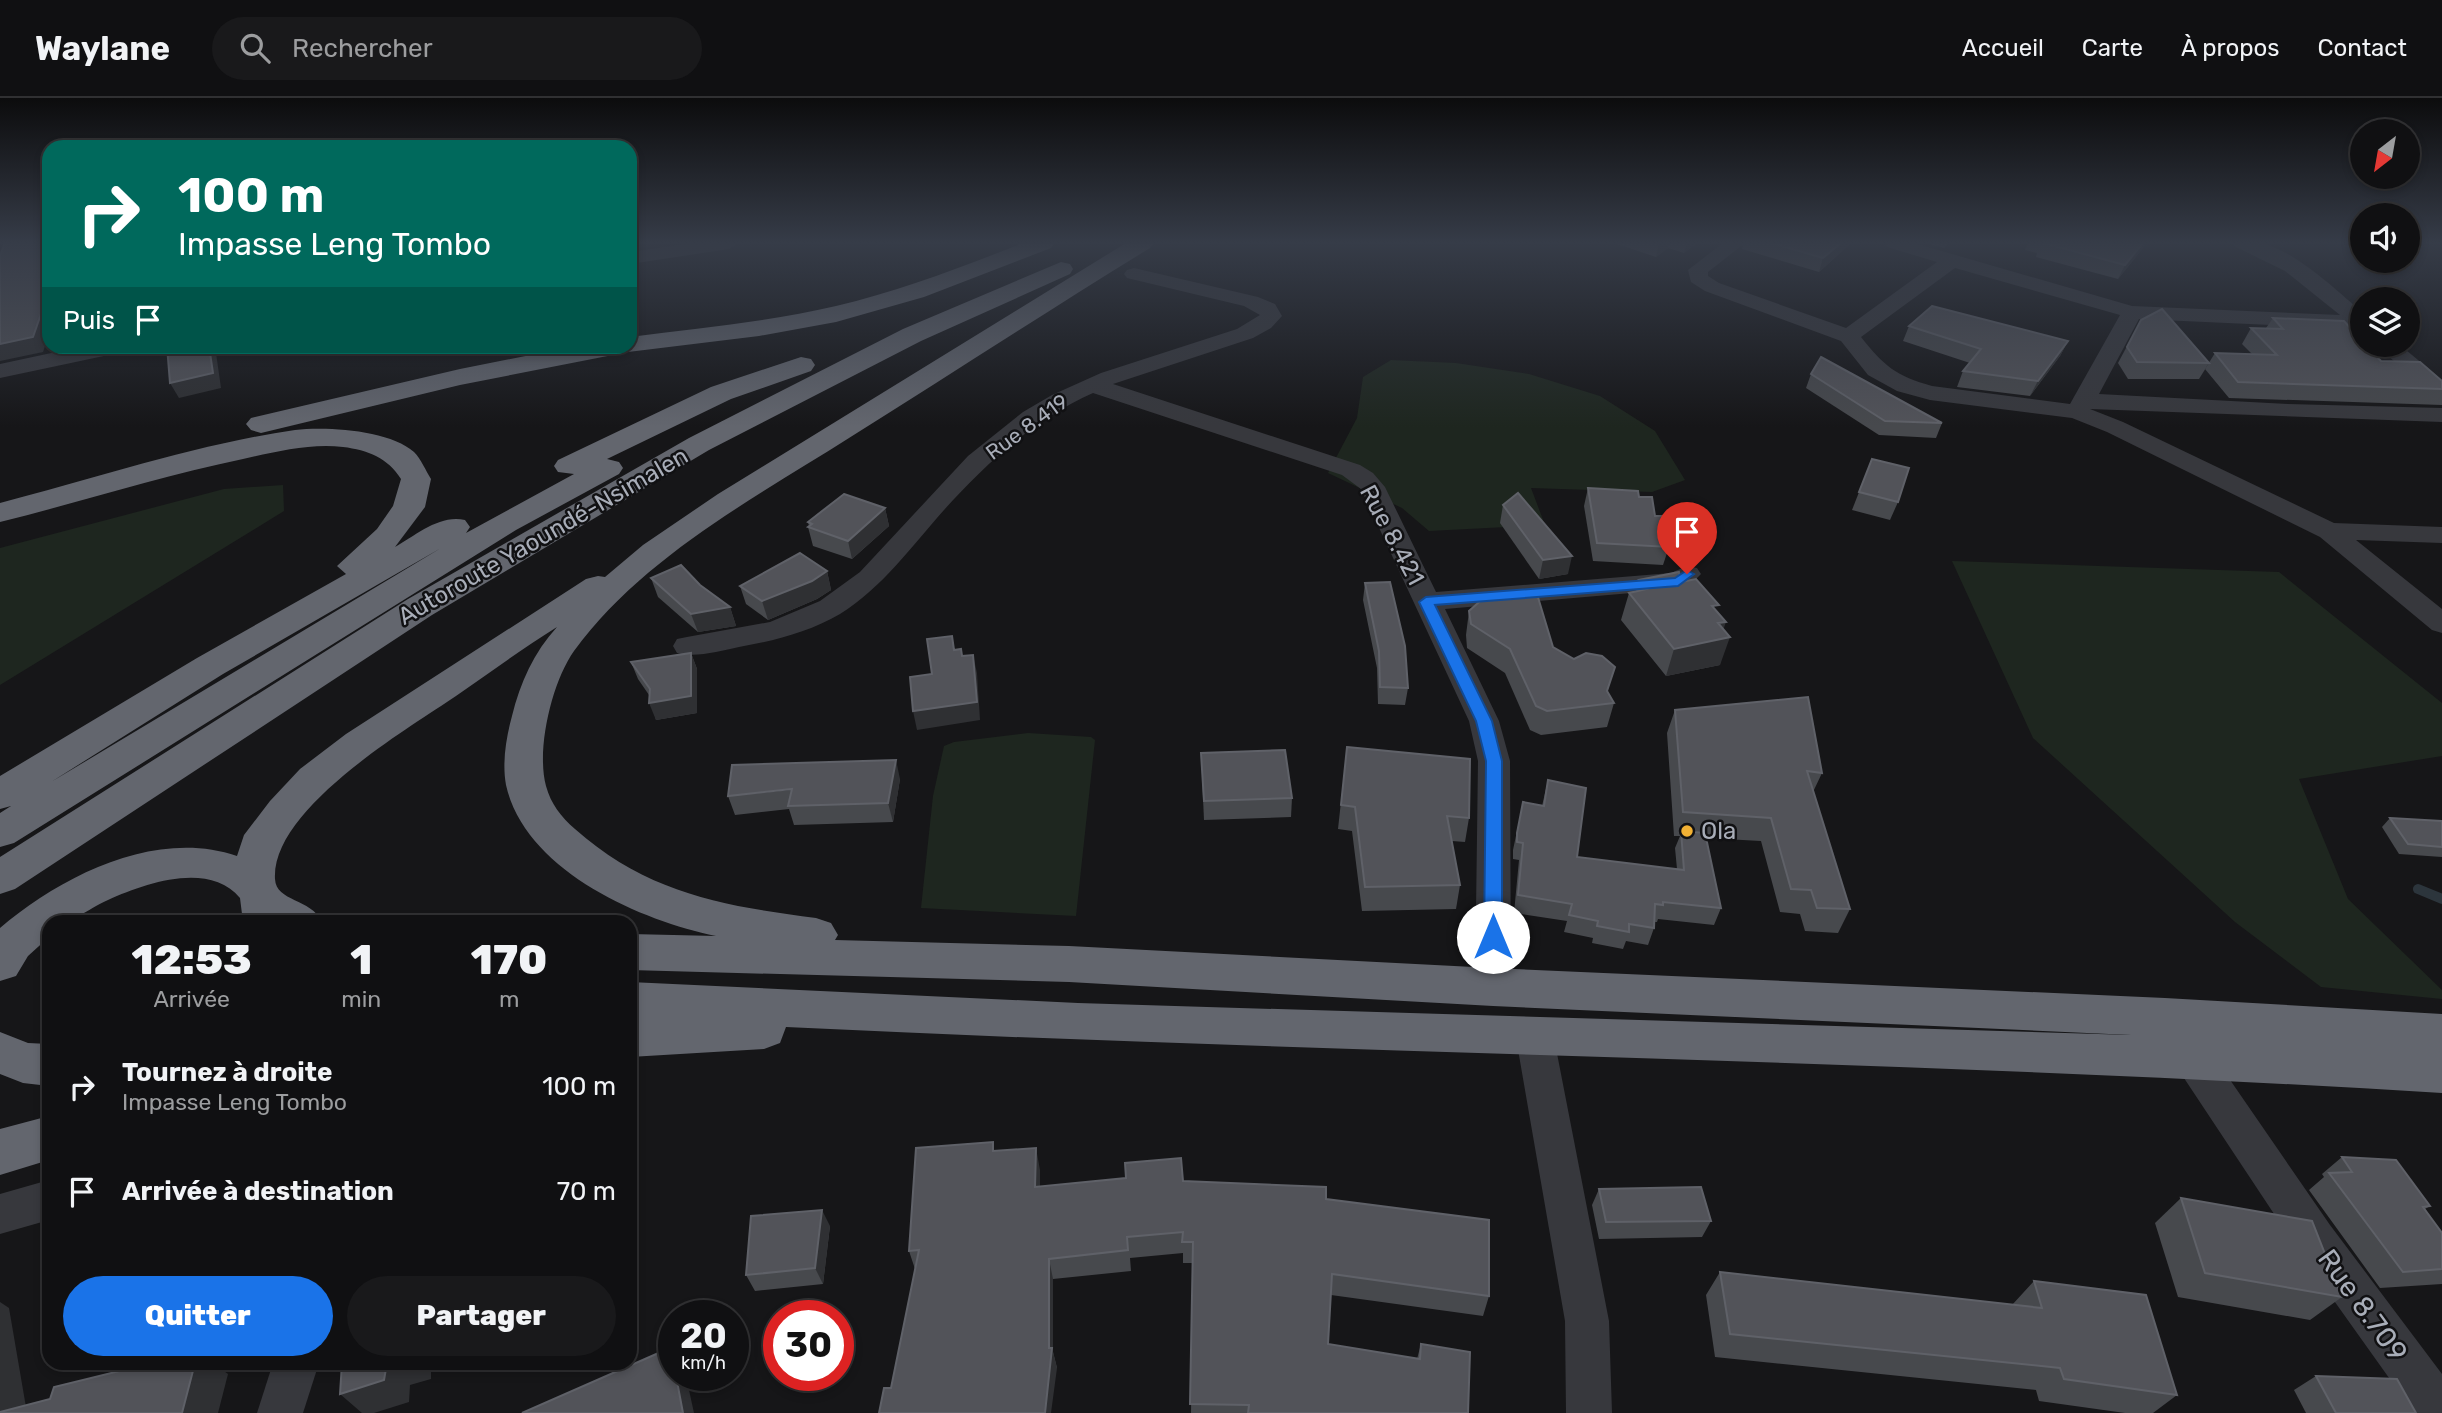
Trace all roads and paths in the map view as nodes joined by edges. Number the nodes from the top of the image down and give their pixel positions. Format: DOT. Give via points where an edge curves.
graph roads {
  1 [pos="869,304"];
  2 [pos="929,304"];
  3 [pos="981,304"];
  4 [pos="1058,304"];
  5 [pos="1259,304"];
  6 [pos="1762,304"];
  7 [pos="1887,304"];
  8 [pos="2101,304"];
  9 [pos="2132,312"];
  10 [pos="2350,321"];
  11 [pos="1849,335"];
  12 [pos="637,344"];
  13 [pos="80,354"];
  14 [pos="579,354"];
  15 [pos="2402,357"];
  16 [pos="801,365"];
  17 [pos="0,371"];
  18 [pos="1093,386"];
  19 [pos="2442,392"];
  20 [pos="2080,406"];
  21 [pos="2442,415"];
  22 [pos="0,493"];
  23 [pos="0,513"];
  24 [pos="2329,531"];
  25 [pos="2442,535"];
  26 [pos="654,552"];
  27 [pos="1687,574"];
  28 [pos="1426,602"];
  29 [pos="2442,624"];
  30 [pos="687,646"];
  31 [pos="209,666"];
  32 [pos="0,795"];
  33 [pos="0,832"];
  34 [pos="0,878"];
  35 [pos="74,898"];
  36 [pos="271,908"];
  37 [pos="46,915"];
  38 [pos="0,918"];
  39 [pos="42,918"];
  40 [pos="637,952"];
  41 [pos="0,963"];
  42 [pos="1069,964"];
  43 [pos="1493,987"];
  44 [pos="637,1001"];
  45 [pos="1078,1022"];
  46 [pos="2442,1034"];
  47 [pos="637,1037"];
  48 [pos="1535,1038"];
  49 [pos="0,1052"];
  50 [pos="2192,1057"];
  51 [pos="42,1064"];
  52 [pos="2442,1072"];
  53 [pos="42,1140"];
  54 [pos="0,1152"];
  55 [pos="42,1202"];
  56 [pos="0,1214"];
  57 [pos="294,1370"];
  58 [pos="280,1413"];
  59 [pos="1589,1413"];
  60 [pos="2442,1413"];
  1 -- 12 [label="highway" via="767,327"];
  2 -- 16 [label="highway, Autoroute Yaoundé-Nsimalen"];
  3 -- 34 [label="highway, Autoroute Yaoundé-Nsimalen" via="699,444 420,607"];
  4 -- 26 [label="highway" via="817,445"];
  5 -- 18 [label="street, Rue 8.419" via="1268,308 1271,316 1250,332"];
  6 -- 11 [label="street"];
  7 -- 11 [label="street"];
  8 -- 9 [label="street"];
  9 -- 10 [label="street"];
  9 -- 20 [label="street"];
  11 -- 20 [label="street" via="1876,370 1905,386 1930,393"];
  13 -- 17 [label="street"];
  14 -- 22 [label="highway" via="361,400"];
  15 -- 19 [label="street"];
  16 -- 31 [label="highway" via="721,393 570,466 396,558"];
  16 -- 33 [label="highway, Autoroute Yaoundé-Nsimalen" via="505,523"];
  18 -- 28 [label="street, Rue 8.421" via="1364,478"];
  18 -- 30 [label="street, Rue 8.419" via="1048,407 993,449 954,484 875,576 831,606 769,633"];
  20 -- 21 [label="street"];
  20 -- 24 [label="street"];
  23 -- 31 [label="highway" via="297,439 341,438 377,445 403,458 416,479 409,507 388,536 355,565"];
  24 -- 25 [label="street"];
  24 -- 29 [label="street"];
  26 -- 36 [label="highway" via="518,636 359,743 314,779 259,846"];
  26 -- 42 [label="highway" via="561,644 534,699 524,770 537,817 574,855 631,893 702,917 780,931"];
  27 -- 28 [label="street" via="1678,582"];
  28 -- 43 [label="street, Rue 8.421" via="1484,721 1494,761"];
  31 -- 32 [label="highway"];
  35 -- 36 [label="highway" via="116,878 183,864 228,868"];
  35 -- 37 [label="highway"];
  35 -- 38 [label="highway"];
  39 -- 41 [label="highway" via="13,942"];
  40 -- 42 [label="highway"];
  42 -- 43 [label="highway"];
  43 -- 46 [label="highway"];
  44 -- 45 [label="highway"];
  45 -- 47 [label="highway"];
  45 -- 48 [label="highway"];
  48 -- 50 [label="highway"];
  48 -- 59 [label="street" via="1587,1321"];
  49 -- 51 [label="highway" via="23,1063"];
  50 -- 52 [label="highway"];
  50 -- 60 [label="street, Rue 8.709" via="2315,1239"];
  53 -- 54 [label="highway"];
  55 -- 56 [label="street"];
  57 -- 58 [label="street"];
}
